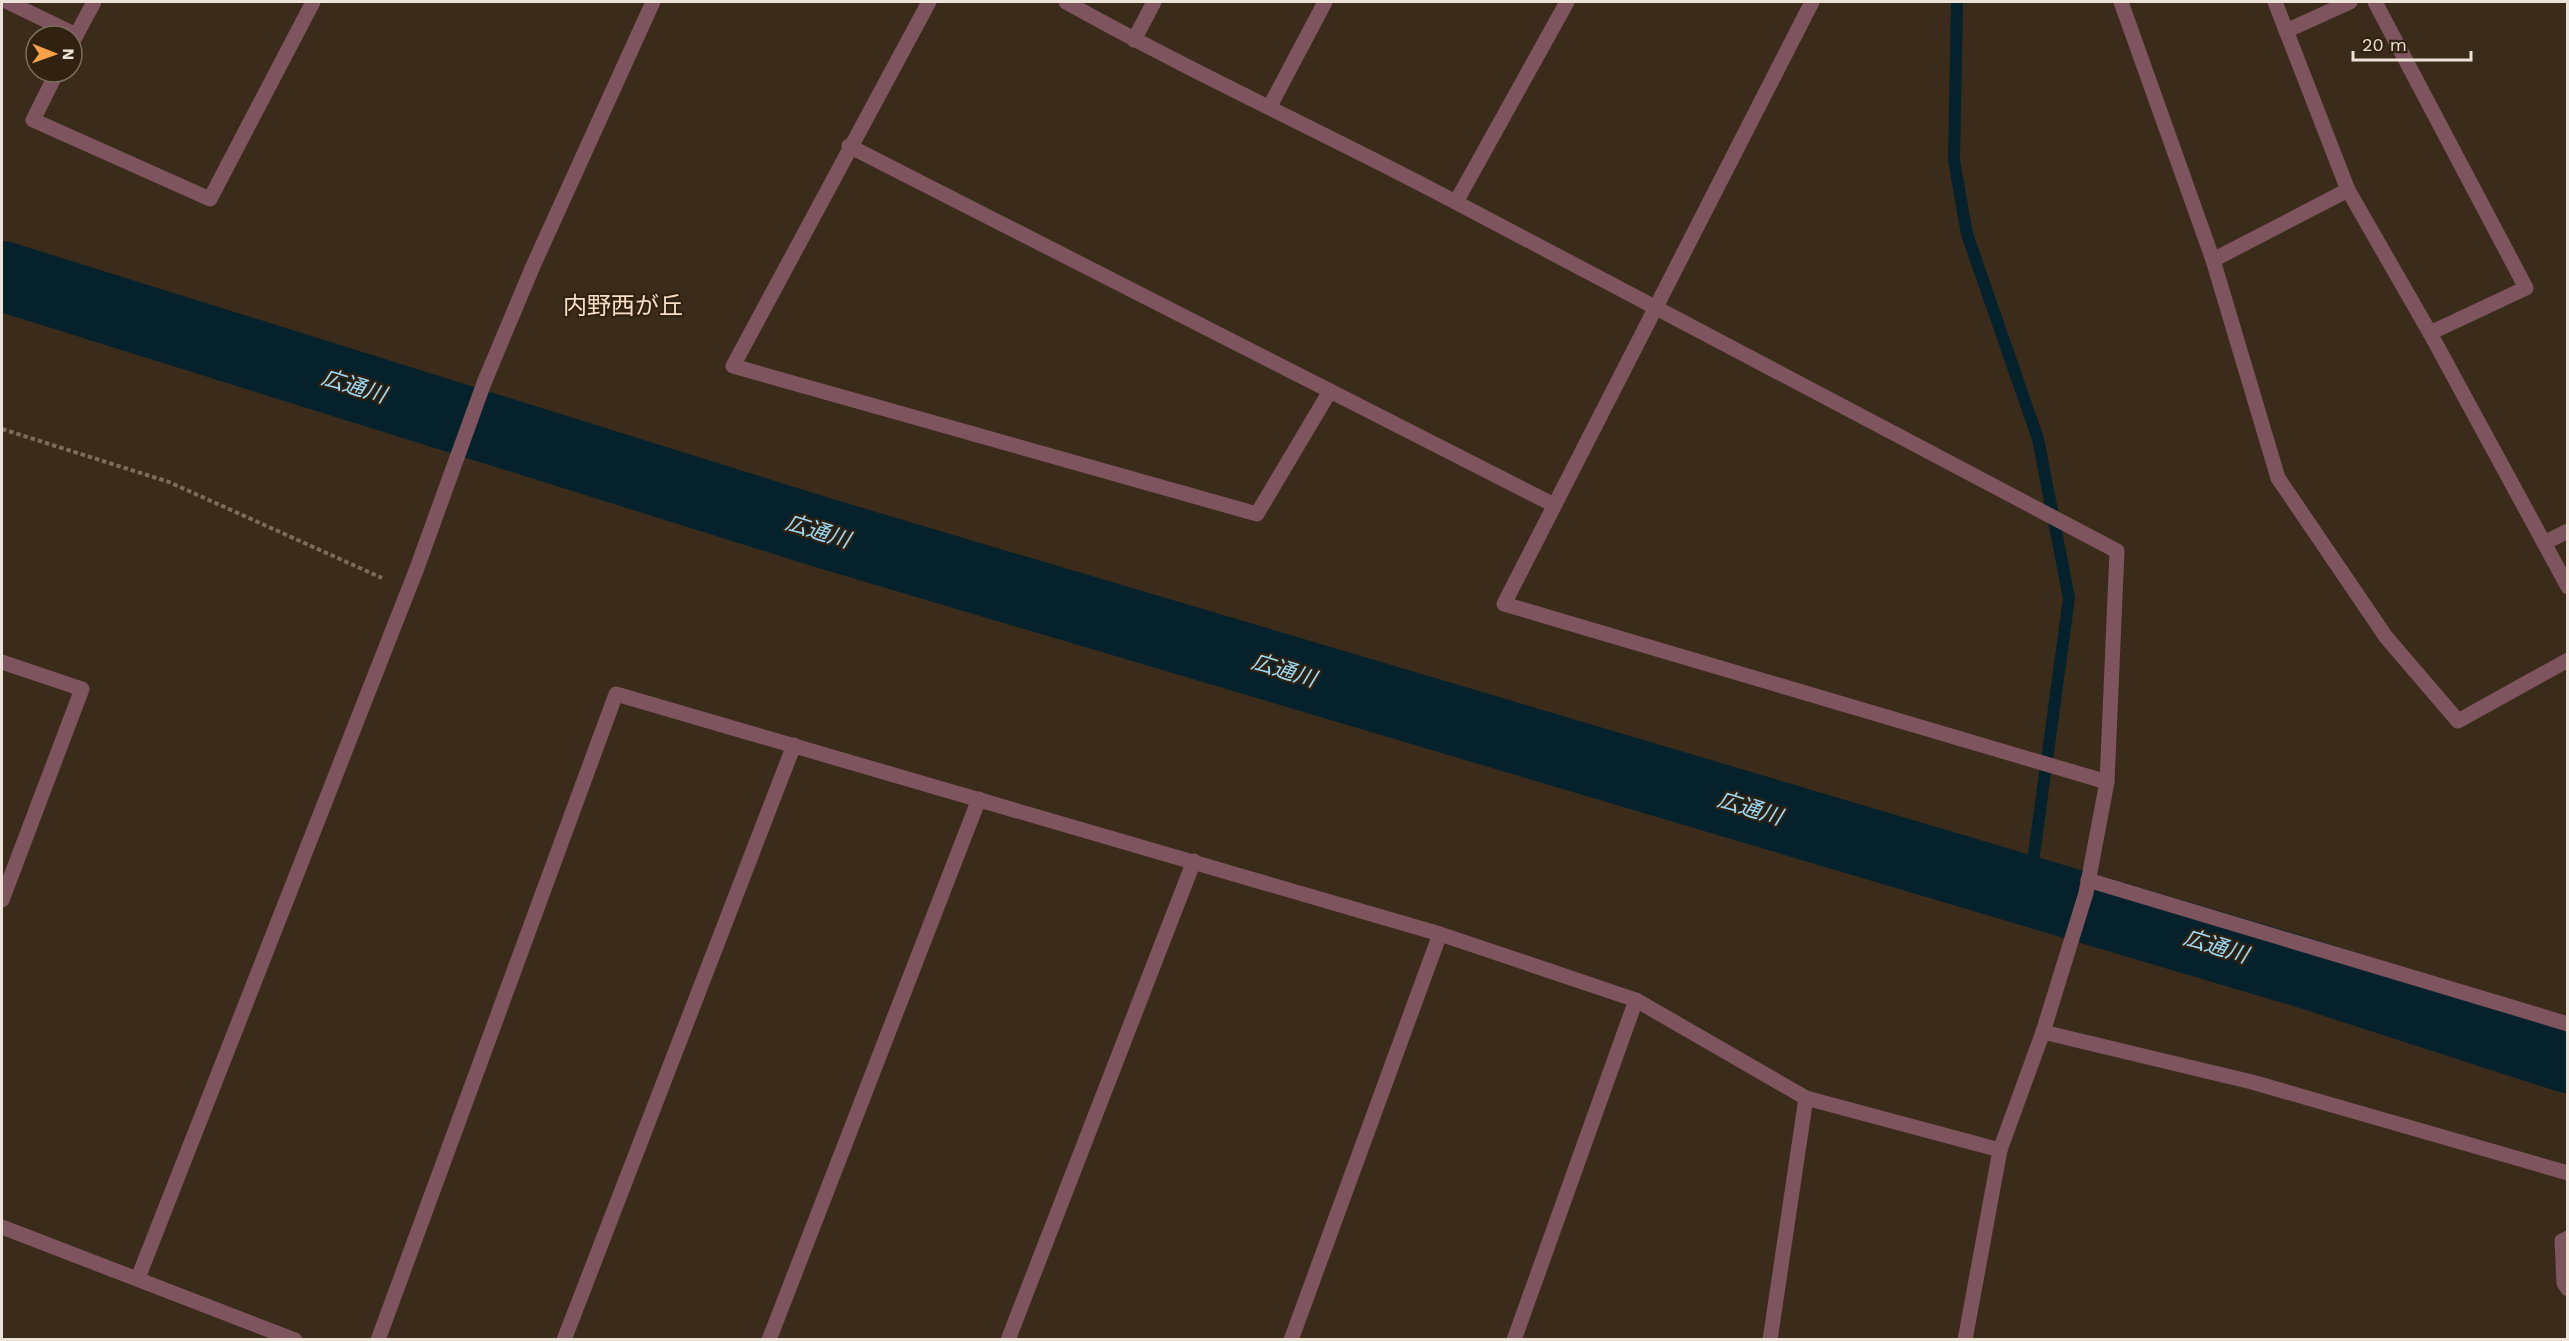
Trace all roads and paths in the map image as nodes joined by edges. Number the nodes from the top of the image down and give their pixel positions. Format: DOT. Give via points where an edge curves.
graph roads {
  1 [pos="8,2"];
  2 [pos="94,2"];
  3 [pos="313,2"];
  4 [pos="652,2"];
  5 [pos="929,2"];
  6 [pos="1066,2"];
  7 [pos="1154,2"];
  8 [pos="1325,2"];
  9 [pos="1567,2"];
  10 [pos="1812,2"];
  11 [pos="2121,2"];
  12 [pos="2275,2"];
  13 [pos="2350,2"];
  14 [pos="2375,2"];
  15 [pos="47,24"];
  16 [pos="82,24"];
  17 [pos="2286,31"];
  18 [pos="1134,40"];
  19 [pos="51,84"];
  20 [pos="1270,106"];
  21 [pos="849,146"];
  22 [pos="2348,190"];
  23 [pos="1456,202"];
  24 [pos="2213,260"];
  25 [pos="1656,306"];
  26 [pos="2430,333"];
  27 [pos="1330,391"];
  28 [pos="2,429"];
  29 [pos="1554,505"];
  30 [pos="2568,531"];
  31 [pos="2544,543"];
  32 [pos="2568,587"];
  33 [pos="408,590"];
  34 [pos="2568,660"];
  35 [pos="2,662"];
  36 [pos="794,745"];
  37 [pos="2107,782"];
  38 [pos="979,799"];
  39 [pos="1194,861"];
  40 [pos="2087,887"];
  41 [pos="2,900"];
  42 [pos="1440,934"];
  43 [pos="1635,1000"];
  44 [pos="2568,1024"];
  45 [pos="2043,1032"];
  46 [pos="1806,1098"];
  47 [pos="2000,1150"];
  48 [pos="2568,1173"];
  49 [pos="2,1227"];
  50 [pos="2568,1238"];
  51 [pos="138,1278"];
  52 [pos="2568,1289"];
  53 [pos="295,1340"];
  54 [pos="378,1340"];
  55 [pos="564,1340"];
  56 [pos="770,1340"];
  57 [pos="1008,1340"];
  58 [pos="1291,1340"];
  59 [pos="1514,1340"];
  60 [pos="1770,1340"];
  61 [pos="1965,1340"];
  1 -- 15 [label="street"];
  2 -- 16 [label="street"];
  3 -- 19 [label="street" via="210,200 33,120"];
  4 -- 33 [label="street" via="542,244 484,383"];
  5 -- 21 [label="street"];
  6 -- 18 [label="street"];
  7 -- 18 [label="street"];
  8 -- 20 [label="street"];
  9 -- 23 [label="street"];
  10 -- 25 [label="street"];
  11 -- 24 [label="street"];
  12 -- 17 [label="street"];
  13 -- 17 [label="street"];
  14 -- 26 [label="street" via="2526,288"];
  17 -- 22 [label="street"];
  18 -- 20 [label="street"];
  20 -- 23 [label="street"];
  21 -- 27 [label="street"];
  21 -- 27 [label="street" via="733,366 1257,514"];
  22 -- 24 [label="street"];
  22 -- 26 [label="street"];
  23 -- 25 [label="street"];
  24 -- 34 [label="street" via="2278,478 2386,637 2458,721"];
  25 -- 29 [label="street"];
  25 -- 37 [label="street" via="2117,551"];
  26 -- 31 [label="street"];
  27 -- 29 [label="street"];
  28 -- 33 [label="path" via="169,482"];
  29 -- 37 [label="street" via="1504,604"];
  30 -- 31 [label="street"];
  31 -- 32 [label="street"];
  33 -- 51 [label="street"];
  35 -- 41 [label="street" via="82,689"];
  36 -- 38 [label="street"];
  36 -- 54 [label="street" via="616,694"];
  36 -- 55 [label="street"];
  37 -- 40 [label="street"];
  38 -- 39 [label="street"];
  38 -- 56 [label="street"];
  39 -- 42 [label="street"];
  39 -- 57 [label="street"];
  40 -- 44 [label="street"];
  40 -- 45 [label="street"];
  42 -- 43 [label="street"];
  42 -- 58 [label="street"];
  43 -- 46 [label="street"];
  43 -- 59 [label="street"];
  45 -- 47 [label="street"];
  45 -- 48 [label="street" via="2252,1082"];
  46 -- 47 [label="street"];
  46 -- 60 [label="street"];
  47 -- 61 [label="street"];
  49 -- 51 [label="street"];
  50 -- 52 [label="street" via="2562,1241 2564,1283"];
  51 -- 53 [label="street"];
}
